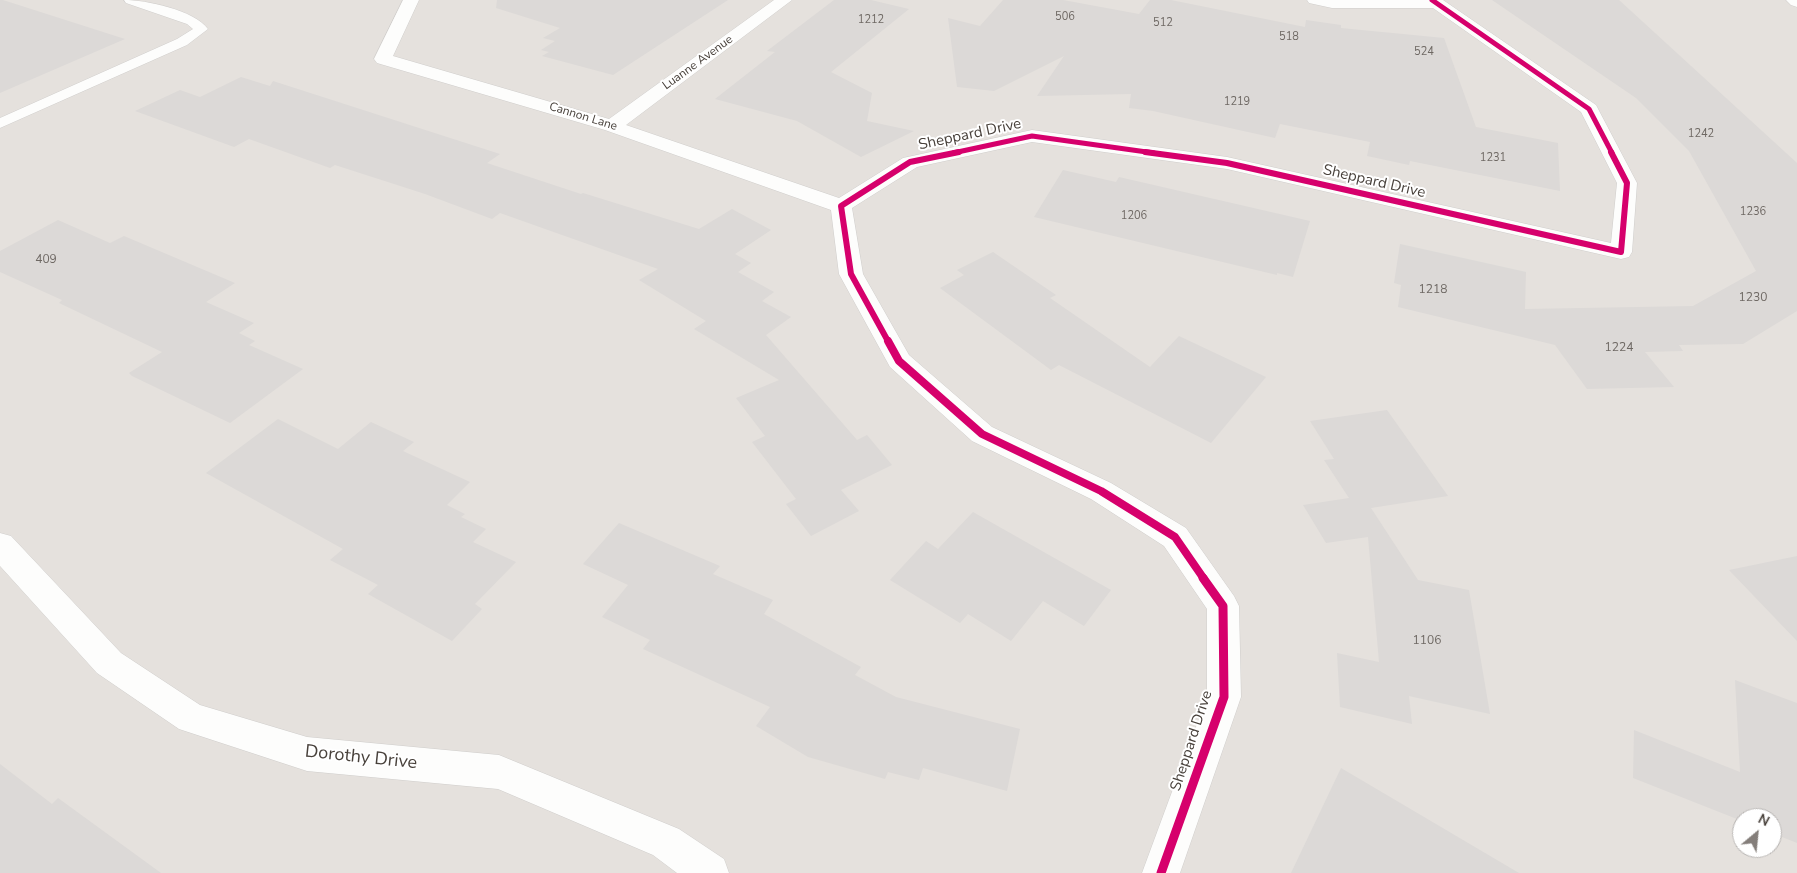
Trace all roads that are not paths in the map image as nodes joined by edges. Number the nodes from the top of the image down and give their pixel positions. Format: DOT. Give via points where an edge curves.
graph roads {
  1 [pos="130,0"];
  2 [pos="411,0"];
  3 [pos="784,0"];
  4 [pos="1315,0"];
  5 [pos="1434,1"];
  6 [pos="0,124"];
  7 [pos="612,126"];
  8 [pos="841,206"];
  9 [pos="0,545"];
  10 [pos="710,873"];
  11 [pos="1161,873"];
  1 -- 6 [label="lane" via="192,21 201,29 182,42"];
  2 -- 7 [label="street, Cannon Lane" via="383,59"];
  3 -- 7 [label="street, Luanne Avenue"];
  4 -- 5 [label="street" via="1332,3"];
  5 -- 8 [label="street, Sheppard Drive" via="1589,109 1627,184 1621,252 1227,163 1032,136 910,162"];
  7 -- 8 [label="street, Cannon Lane"];
  8 -- 11 [label="street, Sheppard Drive" via="851,274 899,361 982,434 1101,491 1175,537 1223,606 1224,697"];
  9 -- 10 [label="street, Dorothy Drive" via="108,663 191,718 307,754 499,772 666,842"];
}
